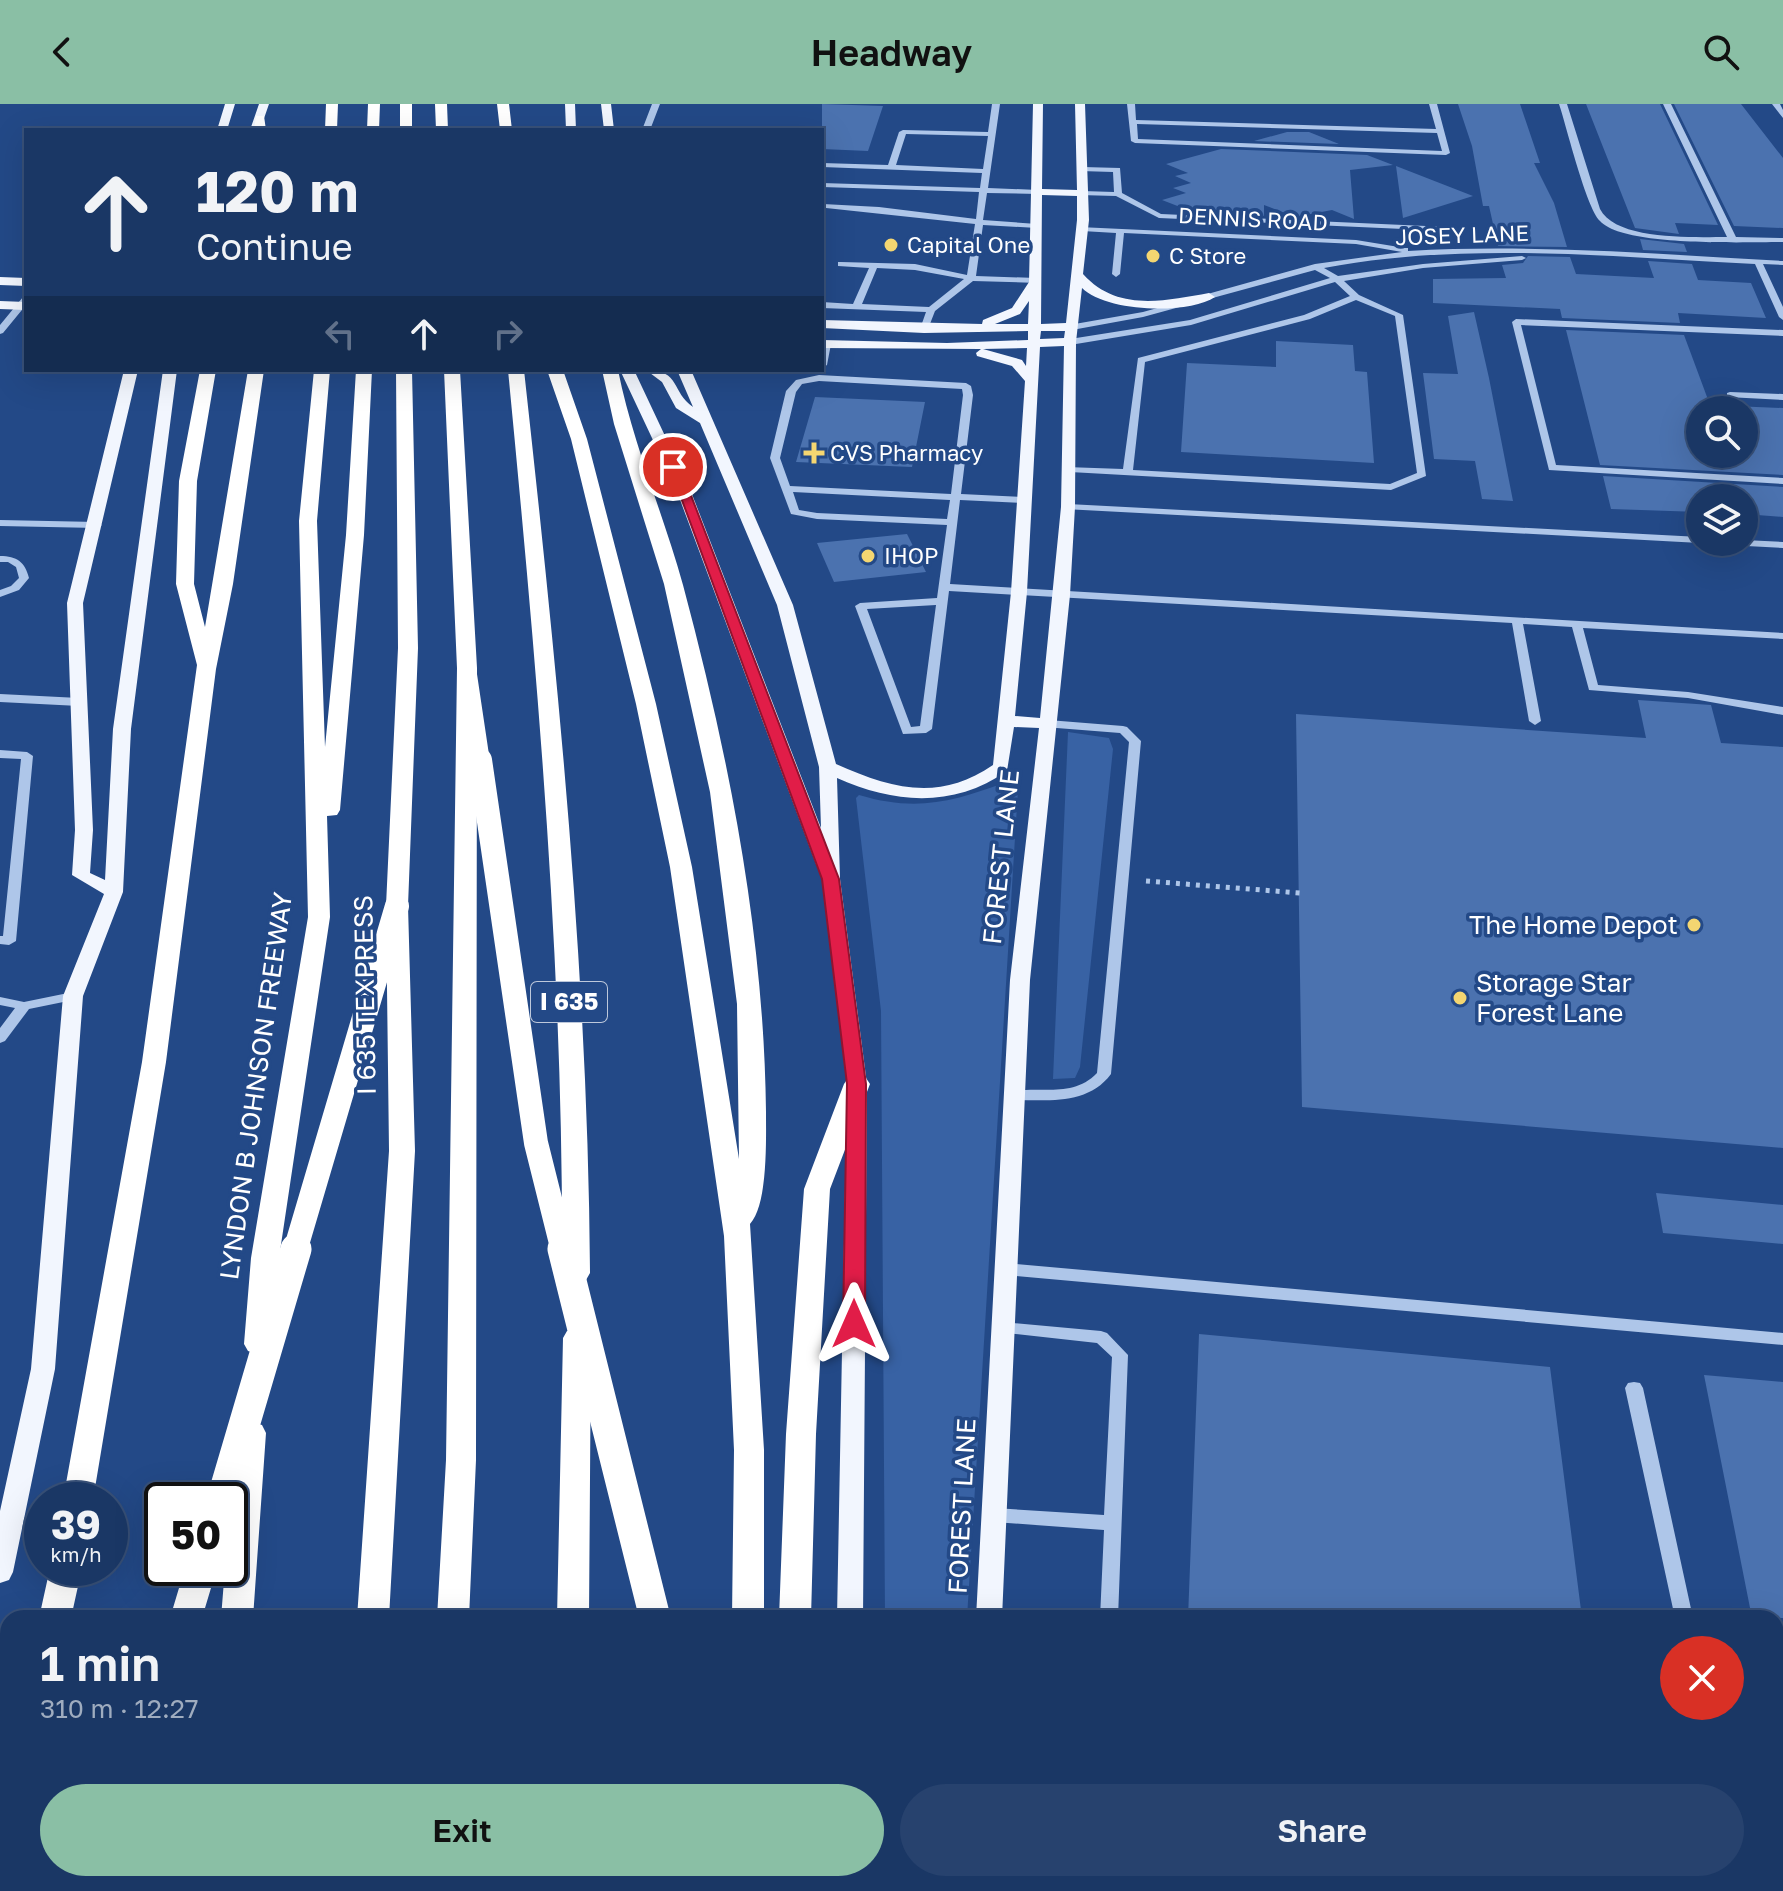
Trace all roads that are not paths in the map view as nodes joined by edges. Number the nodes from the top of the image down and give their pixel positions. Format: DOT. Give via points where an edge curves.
graph roads {
  1 [pos="230,104"];
  2 [pos="264,104"];
  3 [pos="332,104"];
  4 [pos="374,104"];
  5 [pos="406,104"];
  6 [pos="441,104"];
  7 [pos="503,104"];
  8 [pos="570,104"];
  9 [pos="606,104"];
  10 [pos="656,104"];
  11 [pos="996,104"];
  12 [pos="1038,104"];
  13 [pos="1080,104"];
  14 [pos="1131,104"];
  15 [pos="1433,104"];
  16 [pos="1563,104"];
  17 [pos="1667,104"];
  18 [pos="1776,104"];
  19 [pos="1783,116"];
  20 [pos="1133,122"];
  21 [pos="258,126"];
  22 [pos="223,128"];
  23 [pos="331,128"];
  24 [pos="373,128"];
  25 [pos="406,128"];
  26 [pos="442,128"];
  27 [pos="506,128"];
  28 [pos="571,128"];
  29 [pos="609,128"];
  30 [pos="647,128"];
  31 [pos="1440,131"];
  32 [pos="993,134"];
  33 [pos="824,165"];
  34 [pos="837,166"];
  35 [pos="891,168"];
  36 [pos="1083,169"];
  37 [pos="984,171"];
  38 [pos="827,186"];
  39 [pos="888,187"];
  40 [pos="985,190"];
  41 [pos="1038,192"];
  42 [pos="1082,193"];
  43 [pos="1118,194"];
  44 [pos="826,206"];
  45 [pos="883,208"];
  46 [pos="824,212"];
  47 [pos="980,224"];
  48 [pos="1037,226"];
  49 [pos="1082,229"];
  50 [pos="1448,229"];
  51 [pos="1120,231"];
  52 [pos="1732,238"];
  53 [pos="1783,240"];
  54 [pos="1421,253"];
  55 [pos="1558,253"];
  56 [pos="1758,262"];
  57 [pos="1783,263"];
  58 [pos="841,264"];
  59 [pos="874,265"];
  60 [pos="1315,267"];
  61 [pos="1116,274"];
  62 [pos="1078,276"];
  63 [pos="971,278"];
  64 [pos="1337,279"];
  65 [pos="0,281"];
  66 [pos="1036,281"];
  67 [pos="24,282"];
  68 [pos="1209,297"];
  69 [pos="1356,297"];
  70 [pos="24,303"];
  71 [pos="0,305"];
  72 [pos="824,305"];
  73 [pos="851,307"];
  74 [pos="931,310"];
  75 [pos="1783,317"];
  76 [pos="829,324"];
  77 [pos="924,329"];
  78 [pos="955,329"];
  79 [pos="1034,329"];
  80 [pos="0,331"];
  81 [pos="1783,333"];
  82 [pos="1071,335"];
  83 [pos="825,344"];
  84 [pos="1034,345"];
  85 [pos="947,347"];
  86 [pos="824,371"];
  87 [pos="170,372"];
  88 [pos="208,372"];
  89 [pos="256,372"];
  90 [pos="364,372"];
  91 [pos="404,372"];
  92 [pos="452,372"];
  93 [pos="628,372"];
  94 [pos="656,372"];
  95 [pos="685,372"];
  96 [pos="819,372"];
  97 [pos="132,374"];
  98 [pos="322,378"];
  99 [pos="516,379"];
  100 [pos="558,380"];
  101 [pos="1031,380"];
  102 [pos="612,381"];
  103 [pos="1730,395"];
  104 [pos="1783,397"];
  105 [pos="706,421"];
  106 [pos="1070,469"];
  107 [pos="1128,472"];
  108 [pos="1783,481"];
  109 [pos="785,489"];
  110 [pos="955,497"];
  111 [pos="1023,500"];
  112 [pos="1068,507"];
  113 [pos="952,522"];
  114 [pos="0,523"];
  115 [pos="97,525"];
  116 [pos="1686,539"];
  117 [pos="1758,544"];
  118 [pos="1783,545"];
  119 [pos="0,559"];
  120 [pos="944,587"];
  121 [pos="1019,592"];
  122 [pos="0,594"];
  123 [pos="1062,595"];
  124 [pos="942,601"];
  125 [pos="1517,621"];
  126 [pos="1577,624"];
  127 [pos="1783,636"];
  128 [pos="467,668"];
  129 [pos="206,669"];
  130 [pos="0,698"];
  131 [pos="79,702"];
  132 [pos="1783,711"];
  133 [pos="1007,721"];
  134 [pos="1535,721"];
  135 [pos="1048,724"];
  136 [pos="0,754"];
  137 [pos="828,767"];
  138 [pos="831,879"];
  139 [pos="114,892"];
  140 [pos="397,906"];
  141 [pos="319,917"];
  142 [pos="0,940"];
  143 [pos="73,996"];
  144 [pos="0,1001"];
  145 [pos="24,1006"];
  146 [pos="0,1038"];
  147 [pos="857,1084"];
  148 [pos="1014,1095"];
  149 [pos="738,1236"];
  150 [pos="1006,1269"];
  151 [pos="1003,1328"];
  152 [pos="1783,1339"];
  153 [pos="1634,1388"];
  154 [pos="81,1482"];
  155 [pos="227,1482"];
  156 [pos="994,1515"];
  157 [pos="1113,1523"];
  158 [pos="0,1572"];
  159 [pos="62,1586"];
  160 [pos="196,1586"];
  161 [pos="57,1610"];
  162 [pos="188,1610"];
  163 [pos="238,1610"];
  164 [pos="373,1610"];
  165 [pos="453,1610"];
  166 [pos="573,1610"];
  167 [pos="653,1610"];
  168 [pos="748,1610"];
  169 [pos="795,1610"];
  170 [pos="850,1610"];
  171 [pos="989,1610"];
  172 [pos="1109,1610"];
  173 [pos="1682,1610"];
  1 -- 22 [label="main road"];
  2 -- 21 [label="main road"];
  3 -- 23 [label="highway"];
  4 -- 24 [label="highway"];
  5 -- 25 [label="highway"];
  6 -- 26 [label="highway"];
  7 -- 27 [label="highway"];
  8 -- 28 [label="main road"];
  9 -- 29 [label="main road"];
  10 -- 30 [label="street"];
  11 -- 32 [label="street"];
  12 -- 41 [label="main road"];
  13 -- 36 [label="main road, FOREST LANE"];
  14 -- 20 [label="street"];
  15 -- 31 [label="street"];
  16 -- 52 [label="street" via="1601,219 1646,234"];
  17 -- 52 [label="street"];
  18 -- 19 [label="street"];
  20 -- 31 [label="street"];
  20 -- 31 [label="street" via="1135,141 1446,153"];
  32 -- 35 [label="street" via="903,132"];
  32 -- 37 [label="street"];
  33 -- 34 [label="street"];
  34 -- 35 [label="street"];
  34 -- 38 [label="street"];
  35 -- 37 [label="street"];
  36 -- 42 [label="main road, FOREST LANE"];
  36 -- 43 [label="street" via="1117,170"];
  37 -- 40 [label="street"];
  38 -- 39 [label="street"];
  38 -- 44 [label="street"];
  39 -- 40 [label="street"];
  39 -- 45 [label="street"];
  40 -- 41 [label="street"];
  40 -- 47 [label="street"];
  41 -- 42 [label="main road"];
  41 -- 48 [label="main road"];
  42 -- 43 [label="street"];
  42 -- 49 [label="main road, FOREST LANE"];
  43 -- 50 [label="street" via="1159,216"];
  44 -- 45 [label="street"];
  44 -- 46 [label="street"];
  45 -- 47 [label="street"];
  47 -- 48 [label="street"];
  47 -- 63 [label="street"];
  48 -- 66 [label="main road"];
  49 -- 51 [label="street, DENNIS ROAD"];
  49 -- 62 [label="main road, FOREST LANE"];
  51 -- 54 [label="street, DENNIS ROAD" via="1356,242"];
  51 -- 61 [label="street"];
  52 -- 53 [label="street"];
  54 -- 55 [label="street, JOSEY LANE"];
  54 -- 60 [label="street, JOSEY LANE"];
  55 -- 56 [label="street"];
  55 -- 64 [label="street, JOSEY LANE"];
  56 -- 57 [label="street"];
  56 -- 75 [label="street"];
  58 -- 59 [label="street"];
  59 -- 63 [label="street"];
  59 -- 73 [label="street"];
  60 -- 64 [label="street"];
  60 -- 68 [label="street, JOSEY LANE"];
  62 -- 68 [label="main road" via="1099,296 1120,303 1166,304"];
  62 -- 82 [label="main road, FOREST LANE"];
  63 -- 66 [label="street"];
  63 -- 74 [label="street"];
  64 -- 69 [label="street"];
  64 -- 82 [label="street, JOSEY LANE" via="1191,322"];
  65 -- 67 [label="main road"];
  66 -- 78 [label="main road" via="1008,317"];
  66 -- 79 [label="main road"];
  68 -- 82 [label="street, JOSEY LANE"];
  69 -- 107 [label="street" via="1307,317 1141,360"];
  69 -- 107 [label="street" via="1399,315 1422,474 1391,487"];
  70 -- 71 [label="main road"];
  70 -- 80 [label="street"];
  72 -- 73 [label="street"];
  73 -- 74 [label="street"];
  73 -- 76 [label="street"];
  74 -- 77 [label="street"];
  76 -- 77 [label="main road, JOSEY LANE"];
  77 -- 78 [label="main road, JOSEY LANE"];
  78 -- 79 [label="main road, JOSEY LANE"];
  79 -- 82 [label="main road, JOSEY LANE"];
  79 -- 84 [label="main road"];
  81 -- 108 [label="street" via="1516,322 1552,468"];
  82 -- 84 [label="main road, JOSEY LANE"];
  82 -- 106 [label="main road, FOREST LANE"];
  83 -- 85 [label="main road, JOSEY LANE"];
  84 -- 85 [label="main road, JOSEY LANE"];
  84 -- 101 [label="main road"];
  85 -- 101 [label="main road" via="1010,360"];
  86 -- 110 [label="street" via="966,386"];
  87 -- 139 [label="main road" via="122,729"];
  88 -- 129 [label="highway" via="188,481 185,584"];
  89 -- 129 [label="highway"];
  90 -- 141 [label="highway" via="355,535"];
  91 -- 140 [label="highway, I 635 TEXPRESS" via="408,648"];
  92 -- 128 [label="highway"];
  93 -- 138 [label="main road" via="707,549"];
  94 -- 105 [label="main road" via="667,380 681,405"];
  95 -- 105 [label="main road"];
  96 -- 109 [label="street" via="791,391 775,458"];
  97 -- 115 [label="main road"];
  98 -- 141 [label="highway, LYNDON B JOHNSON FREEWAY" via="308,521"];
  99 -- 166 [label="highway, I 635" via="548,681 576,1140"];
  100 -- 149 [label="highway" via="579,439 678,852"];
  101 -- 111 [label="main road"];
  102 -- 149 [label="highway" via="673,583 733,860 747,994 754,1149"];
  103 -- 104 [label="street"];
  105 -- 137 [label="main road" via="785,605"];
  106 -- 107 [label="street"];
  106 -- 112 [label="main road, FOREST LANE"];
  109 -- 110 [label="street"];
  109 -- 113 [label="street" via="792,508 805,515"];
  110 -- 111 [label="street"];
  110 -- 113 [label="street"];
  111 -- 121 [label="main road"];
  112 -- 116 [label="street"];
  112 -- 123 [label="main road, FOREST LANE"];
  113 -- 120 [label="street"];
  114 -- 115 [label="street"];
  115 -- 131 [label="main road" via="75,603"];
  117 -- 118 [label="street"];
  119 -- 122 [label="street" via="21,566 24,578"];
  120 -- 121 [label="street"];
  120 -- 124 [label="street"];
  121 -- 123 [label="street"];
  121 -- 133 [label="main road"];
  123 -- 125 [label="street"];
  123 -- 135 [label="main road, FOREST LANE"];
  124 -- 124 [label="street" via="860,606 907,731 926,729"];
  125 -- 126 [label="street"];
  125 -- 134 [label="street"];
  126 -- 127 [label="street"];
  126 -- 132 [label="street" via="1593,688 1688,695"];
  128 -- 165 [label="highway, bridge" via="461,1460"];
  128 -- 167 [label="highway, bridge" via="536,1143"];
  129 -- 154 [label="highway" via="154,1062"];
  130 -- 131 [label="street"];
  131 -- 139 [label="main road" via="81,875"];
  133 -- 135 [label="main road"];
  133 -- 137 [label="main road" via="1001,767 962,790 884,790"];
  135 -- 148 [label="main road, FOREST LANE" via="1020,980"];
  135 -- 148 [label="street" via="1123,730 1135,741 1104,1074 1076,1094"];
  136 -- 142 [label="street" via="27,756 9,941"];
  137 -- 138 [label="main road"];
  138 -- 147 [label="main road"];
  139 -- 143 [label="main road"];
  140 -- 155 [label="highway, bridge"];
  140 -- 164 [label="highway, I 635 TEXPRESS" via="402,1151"];
  141 -- 163 [label="highway, LYNDON B JOHNSON FREEWAY" via="265,1258"];
  143 -- 145 [label="street"];
  143 -- 158 [label="main road" via="43,1369"];
  144 -- 145 [label="street"];
  145 -- 146 [label="street"];
  147 -- 169 [label="highway" via="817,1189"];
  147 -- 170 [label="main road"];
  148 -- 150 [label="main road, FOREST LANE"];
  149 -- 168 [label="highway" via="749,1450"];
  150 -- 151 [label="main road, FOREST LANE"];
  150 -- 152 [label="street"];
  151 -- 156 [label="main road, FOREST LANE"];
  151 -- 157 [label="street" via="1101,1337 1120,1355"];
  153 -- 173 [label="street"];
  156 -- 157 [label="street"];
  156 -- 171 [label="main road, FOREST LANE"];
  157 -- 172 [label="street"];
  159 -- 161 [label="highway"];
  160 -- 162 [label="highway"];
}
